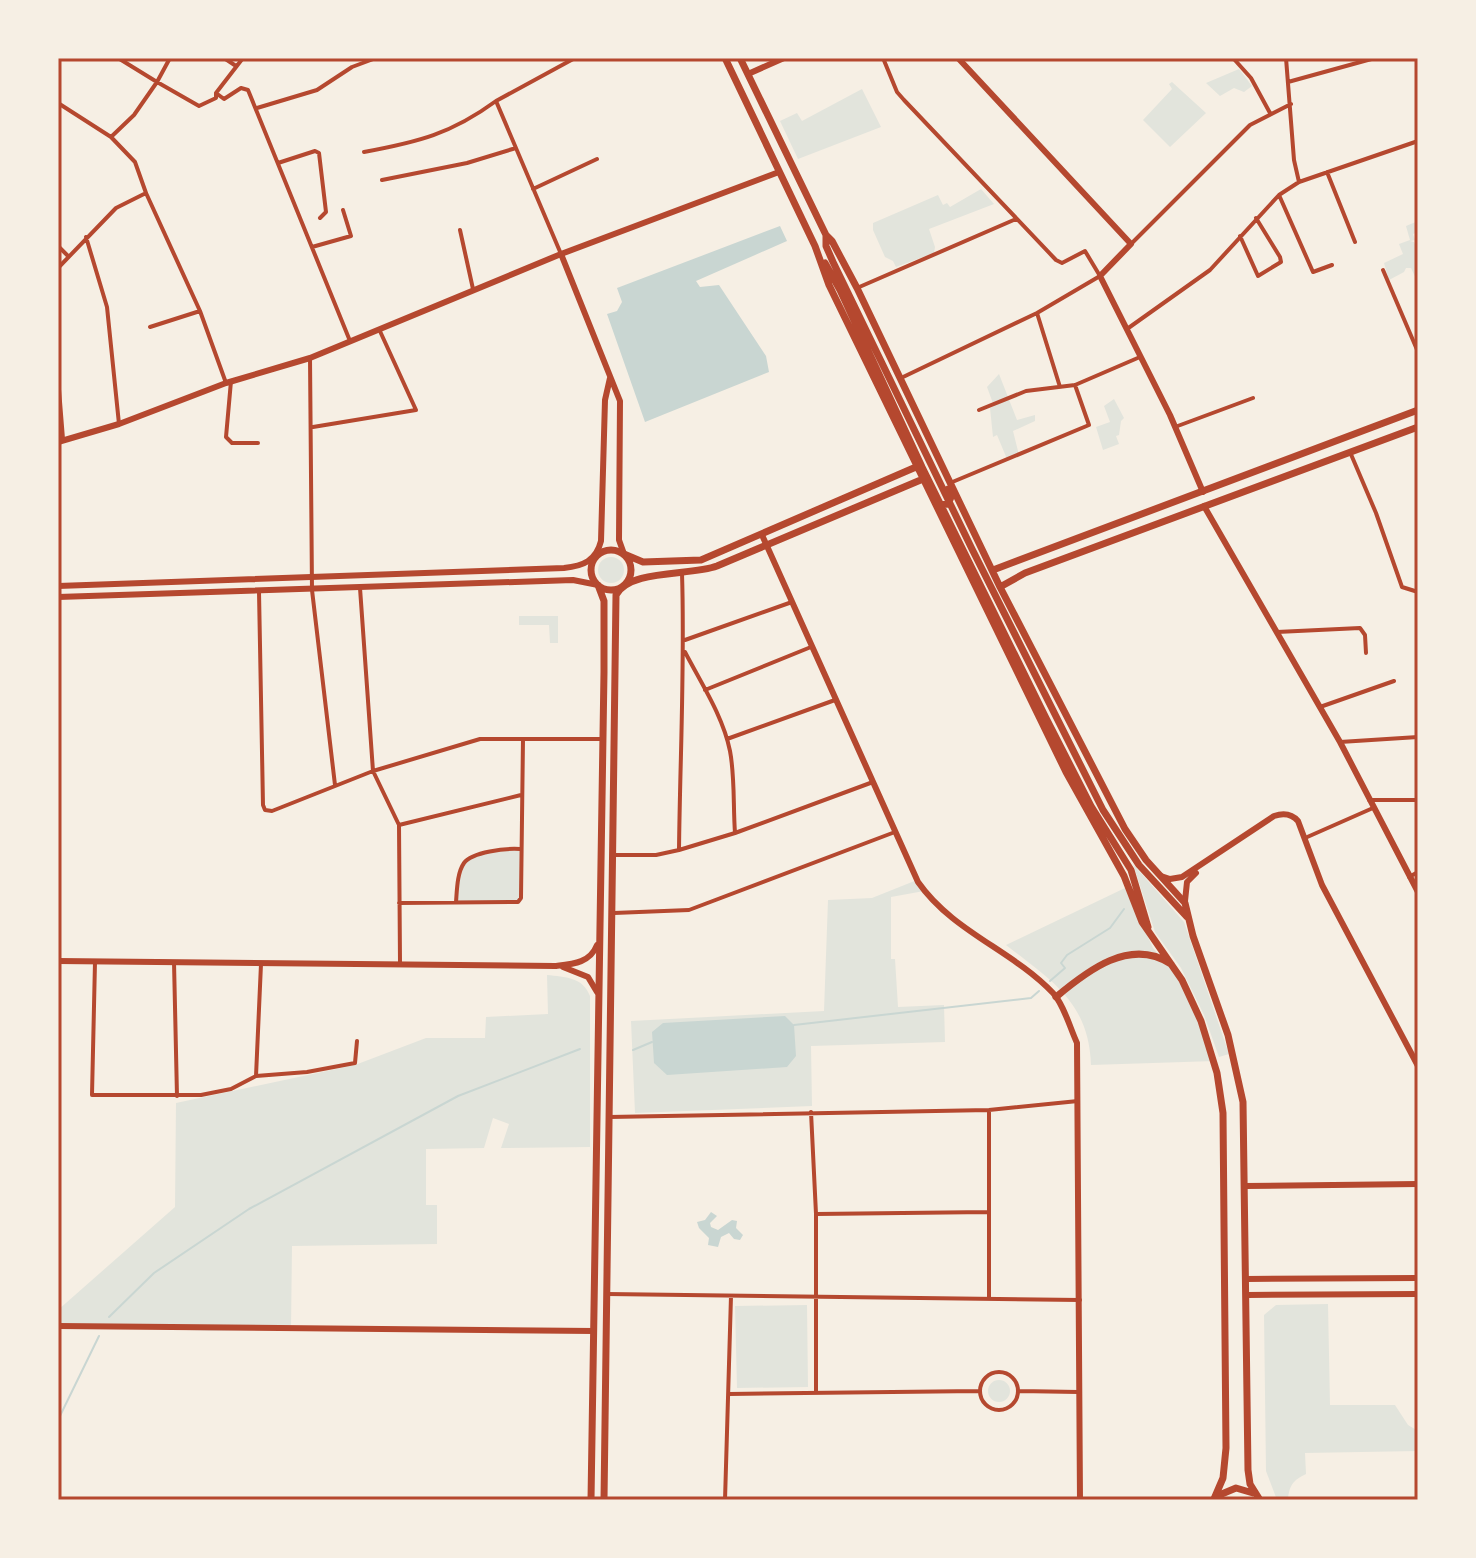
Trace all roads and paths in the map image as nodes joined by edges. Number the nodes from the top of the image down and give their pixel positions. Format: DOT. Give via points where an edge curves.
graph roads {
  1 [pos="118,58"];
  2 [pos="170,58"];
  3 [pos="224,58"];
  4 [pos="243,58"];
  5 [pos="376,58"];
  6 [pos="575,58"];
  7 [pos="725,58"];
  8 [pos="740,58"];
  9 [pos="784,58"];
  10 [pos="883,58"];
  11 [pos="958,58"];
  12 [pos="1233,58"];
  13 [pos="1286,58"];
  14 [pos="1375,58"];
  15 [pos="236,66"];
  16 [pos="748,74"];
  17 [pos="157,82"];
  18 [pos="1288,82"];
  19 [pos="216,93"];
  20 [pos="496,101"];
  21 [pos="58,103"];
  22 [pos="1291,104"];
  23 [pos="257,108"];
  24 [pos="1270,113"];
  25 [pos="111,137"];
  26 [pos="1418,141"];
  27 [pos="516,148"];
  28 [pos="364,152"];
  29 [pos="597,159"];
  30 [pos="278,163"];
  31 [pos="779,172"];
  32 [pos="1327,172"];
  33 [pos="382,180"];
  34 [pos="1299,182"];
  35 [pos="533,189"];
  36 [pos="146,193"];
  37 [pos="1279,195"];
  38 [pos="343,210"];
  39 [pos="320,218"];
  40 [pos="1256,218"];
  41 [pos="1016,219"];
  42 [pos="460,230"];
  43 [pos="826,235"];
  44 [pos="1240,236"];
  45 [pos="86,237"];
  46 [pos="1355,242"];
  47 [pos="1131,244"];
  48 [pos="58,246"];
  49 [pos="815,246"];
  50 [pos="312,247"];
  51 [pos="561,254"];
  52 [pos="68,256"];
  53 [pos="1332,265"];
  54 [pos="58,268"];
  55 [pos="1383,270"];
  56 [pos="1100,276"];
  57 [pos="857,288"];
  58 [pos="473,289"];
  59 [pos="843,289"];
  60 [pos="200,311"];
  61 [pos="1037,313"];
  62 [pos="150,327"];
  63 [pos="379,329"];
  64 [pos="1127,329"];
  65 [pos="350,341"];
  66 [pos="1418,352"];
  67 [pos="1140,357"];
  68 [pos="310,358"];
  69 [pos="58,377"];
  70 [pos="610,378"];
  71 [pos="901,378"];
  72 [pos="228,382"];
  73 [pos="1075,385"];
  74 [pos="1060,387"];
  75 [pos="1253,398"];
  76 [pos="979,410"];
  77 [pos="1418,410"];
  78 [pos="921,420"];
  79 [pos="119,424"];
  80 [pos="313,427"];
  81 [pos="1175,427"];
  82 [pos="1418,427"];
  83 [pos="61,442"];
  84 [pos="258,443"];
  85 [pos="1350,452"];
  86 [pos="916,467"];
  87 [pos="922,478"];
  88 [pos="950,483"];
  89 [pos="1203,492"];
  90 [pos="1204,506"];
  91 [pos="762,535"];
  92 [pos="767,545"];
  93 [pos="624,554"];
  94 [pos="595,557"];
  95 [pos="993,570"];
  96 [pos="682,573"];
  97 [pos="312,576"];
  98 [pos="971,578"];
  99 [pos="984,583"];
  100 [pos="598,585"];
  101 [pos="58,586"];
  102 [pos="622,586"];
  103 [pos="1000,587"];
  104 [pos="360,588"];
  105 [pos="312,590"];
  106 [pos="259,592"];
  107 [pos="1418,592"];
  108 [pos="978,593"];
  109 [pos="58,597"];
  110 [pos="792,602"];
  111 [pos="1276,632"];
  112 [pos="684,641"];
  113 [pos="811,647"];
  114 [pos="684,650"];
  115 [pos="1366,653"];
  116 [pos="1394,681"];
  117 [pos="705,690"];
  118 [pos="1052,691"];
  119 [pos="835,700"];
  120 [pos="1030,700"];
  121 [pos="1320,707"];
  122 [pos="1418,737"];
  123 [pos="523,739"];
  124 [pos="602,739"];
  125 [pos="727,739"];
  126 [pos="1340,742"];
  127 [pos="373,771"];
  128 [pos="873,782"];
  129 [pos="335,785"];
  130 [pos="521,795"];
  131 [pos="1369,800"];
  132 [pos="1418,800"];
  133 [pos="1373,808"];
  134 [pos="601,822"];
  135 [pos="615,822"];
  136 [pos="399,825"];
  137 [pos="895,832"];
  138 [pos="735,833"];
  139 [pos="1305,838"];
  140 [pos="520,849"];
  141 [pos="679,850"];
  142 [pos="614,855"];
  143 [pos="1210,860"];
  144 [pos="1135,868"];
  145 [pos="1418,872"];
  146 [pos="1160,876"];
  147 [pos="1409,877"];
  148 [pos="1418,892"];
  149 [pos="456,902"];
  150 [pos="399,903"];
  151 [pos="1185,903"];
  152 [pos="614,913"];
  153 [pos="1188,919"];
  154 [pos="1152,937"];
  155 [pos="598,943"];
  156 [pos="58,961"];
  157 [pos="95,962"];
  158 [pos="174,962"];
  159 [pos="261,962"];
  160 [pos="400,963"];
  161 [pos="1173,965"];
  162 [pos="555,966"];
  163 [pos="598,995"];
  164 [pos="1056,997"];
  165 [pos="357,1041"];
  166 [pos="1418,1066"];
  167 [pos="256,1076"];
  168 [pos="177,1096"];
  169 [pos="1080,1101"];
  170 [pos="989,1110"];
  171 [pos="811,1112"];
  172 [pos="609,1117"];
  173 [pos="1418,1184"];
  174 [pos="1245,1186"];
  175 [pos="989,1212"];
  176 [pos="816,1214"];
  177 [pos="596,1234"];
  178 [pos="608,1234"];
  179 [pos="1418,1278"];
  180 [pos="1246,1279"];
  181 [pos="607,1294"];
  182 [pos="1418,1294"];
  183 [pos="1247,1295"];
  184 [pos="731,1296"];
  185 [pos="815,1297"];
  186 [pos="989,1298"];
  187 [pos="1080,1300"];
  188 [pos="58,1326"];
  189 [pos="594,1331"];
  190 [pos="979,1391"];
  191 [pos="1018,1391"];
  192 [pos="816,1392"];
  193 [pos="1081,1392"];
  194 [pos="729,1394"];
  195 [pos="1259,1499"];
  196 [pos="591,1500"];
  197 [pos="604,1500"];
  198 [pos="725,1500"];
  199 [pos="1080,1500"];
  200 [pos="1213,1500"];
  1 -- 17 [label="street"];
  2 -- 17 [label="street"];
  3 -- 15 [label="street"];
  4 -- 15 [label="street"];
  5 -- 23 [label="street" via="317,90"];
  6 -- 20 [label="street"];
  7 -- 31 [label="main road"];
  8 -- 16 [label="main road"];
  9 -- 16 [label="street"];
  10 -- 41 [label="street" via="897,92"];
  11 -- 47 [label="street"];
  12 -- 24 [label="street"];
  13 -- 18 [label="street"];
  14 -- 18 [label="street"];
  15 -- 19 [label="street"];
  16 -- 43 [label="main road"];
  17 -- 19 [label="street" via="199,106"];
  17 -- 25 [label="street"];
  18 -- 22 [label="street"];
  19 -- 23 [label="street" via="224,99 247,88"];
  20 -- 27 [label="street"];
  20 -- 28 [label="street" via="444,132"];
  21 -- 25 [label="street"];
  22 -- 24 [label="street"];
  22 -- 34 [label="street"];
  23 -- 30 [label="street"];
  24 -- 47 [label="street" via="1250,125"];
  25 -- 36 [label="street" via="130,154"];
  26 -- 32 [label="street"];
  27 -- 33 [label="street"];
  27 -- 35 [label="street"];
  29 -- 35 [label="street"];
  30 -- 39 [label="street" via="319,153 326,212"];
  30 -- 50 [label="street"];
  31 -- 49 [label="main road"];
  31 -- 51 [label="street"];
  32 -- 34 [label="street"];
  32 -- 46 [label="street"];
  34 -- 37 [label="street"];
  35 -- 51 [label="street"];
  36 -- 45 [label="street" via="116,208"];
  36 -- 60 [label="street"];
  37 -- 40 [label="street"];
  37 -- 53 [label="street" via="1313,272"];
  38 -- 50 [label="street" via="351,236"];
  40 -- 44 [label="street"];
  40 -- 44 [label="street" via="1281,262 1258,276"];
  41 -- 56 [label="street" via="1059,262 1087,252"];
  41 -- 57 [label="street"];
  42 -- 58 [label="street"];
  43 -- 57 [label="main road"];
  43 -- 59 [label="main road"];
  44 -- 64 [label="street" via="1210,270"];
  45 -- 52 [label="street"];
  45 -- 79 [label="street" via="107,307"];
  47 -- 56 [label="street"];
  48 -- 52 [label="street"];
  49 -- 59 [label="main road"];
  49 -- 86 [label="main road"];
  50 -- 65 [label="street"];
  51 -- 58 [label="street"];
  51 -- 70 [label="street"];
  52 -- 54 [label="street"];
  55 -- 66 [label="street"];
  56 -- 61 [label="street"];
  56 -- 64 [label="street"];
  57 -- 71 [label="main road"];
  58 -- 63 [label="street"];
  59 -- 144 [label="main road" via="922,467 1046,718 1091,806"];
  60 -- 62 [label="street"];
  60 -- 72 [label="street"];
  61 -- 71 [label="street"];
  61 -- 74 [label="street"];
  63 -- 65 [label="street"];
  63 -- 80 [label="street" via="416,410"];
  64 -- 67 [label="street"];
  65 -- 68 [label="street"];
  67 -- 73 [label="street"];
  67 -- 81 [label="street"];
  68 -- 72 [label="street"];
  68 -- 80 [label="street"];
  69 -- 83 [label="street"];
  70 -- 93 [label="street" via="620,401 619,540"];
  70 -- 94 [label="street" via="601,541"];
  71 -- 78 [label="main road"];
  72 -- 79 [label="street"];
  72 -- 84 [label="street" via="226,437 232,443"];
  73 -- 74 [label="street"];
  73 -- 88 [label="street" via="1089,425"];
  74 -- 76 [label="street" via="1026,391"];
  75 -- 81 [label="street"];
  77 -- 89 [label="main road"];
  78 -- 87 [label="main road" via="950,502 938,504"];
  78 -- 88 [label="main road"];
  79 -- 83 [label="street"];
  80 -- 97 [label="street"];
  81 -- 89 [label="street"];
  82 -- 85 [label="main road"];
  85 -- 90 [label="main road"];
  85 -- 107 [label="street" via="1402,587"];
  86 -- 87 [label="main road"];
  86 -- 91 [label="main road"];
  87 -- 92 [label="main road"];
  87 -- 98 [label="main road"];
  88 -- 95 [label="main road"];
  89 -- 95 [label="main road"];
  90 -- 103 [label="main road"];
  90 -- 111 [label="street"];
  91 -- 92 [label="street"];
  91 -- 93 [label="main road" via="694,561 643,562"];
  92 -- 96 [label="main road" via="710,568"];
  92 -- 110 [label="street"];
  93 -- 94 [label="main road" via="608,550"];
  93 -- 102 [label="main road" via="631,571"];
  94 -- 97 [label="street" via="564,568"];
  94 -- 100 [label="main road" via="590,571"];
  95 -- 99 [label="main road"];
  95 -- 103 [label="main road"];
  96 -- 102 [label="main road" via="639,578"];
  96 -- 112 [label="street"];
  97 -- 101 [label="street"];
  97 -- 105 [label="street"];
  98 -- 99 [label="main road"];
  98 -- 108 [label="main road"];
  99 -- 103 [label="main road"];
  99 -- 108 [label="main road"];
  100 -- 102 [label="main road" via="610,590"];
  100 -- 104 [label="street" via="573,580"];
  100 -- 124 [label="main road" via="604,601"];
  102 -- 135 [label="main road" via="616,601"];
  103 -- 118 [label="main road"];
  104 -- 105 [label="street"];
  104 -- 127 [label="street"];
  105 -- 106 [label="street"];
  105 -- 129 [label="street"];
  106 -- 109 [label="street"];
  106 -- 129 [label="street" via="263,805 272,811"];
  108 -- 120 [label="main road"];
  110 -- 112 [label="street"];
  110 -- 113 [label="street"];
  111 -- 115 [label="street" via="1360,628"];
  111 -- 121 [label="street"];
  112 -- 114 [label="street"];
  113 -- 117 [label="street"];
  113 -- 119 [label="street"];
  114 -- 117 [label="street"];
  114 -- 141 [label="street"];
  116 -- 121 [label="street"];
  117 -- 125 [label="street"];
  118 -- 120 [label="main road" via="1029,656 1020,653 1016,661"];
  118 -- 146 [label="main road" via="1125,829"];
  119 -- 125 [label="street"];
  119 -- 128 [label="street"];
  120 -- 154 [label="main road"];
  121 -- 126 [label="street"];
  122 -- 126 [label="street"];
  123 -- 124 [label="street"];
  123 -- 127 [label="street" via="480,739"];
  123 -- 130 [label="street"];
  124 -- 134 [label="main road"];
  125 -- 138 [label="street"];
  126 -- 131 [label="street"];
  127 -- 129 [label="street"];
  127 -- 136 [label="street"];
  128 -- 137 [label="street"];
  128 -- 138 [label="street"];
  130 -- 136 [label="street"];
  130 -- 140 [label="street"];
  131 -- 132 [label="street"];
  131 -- 133 [label="street"];
  133 -- 139 [label="street"];
  133 -- 147 [label="street"];
  134 -- 135 [label="main road"];
  134 -- 155 [label="main road"];
  135 -- 142 [label="main road"];
  136 -- 150 [label="street"];
  137 -- 152 [label="street" via="689,910"];
  137 -- 164 [label="street" via="927,894"];
  138 -- 141 [label="street"];
  139 -- 143 [label="street" via="1294,816 1280,814"];
  139 -- 166 [label="street" via="1322,885"];
  140 -- 149 [label="street" via="467,859 461,866"];
  140 -- 149 [label="street" via="518,902"];
  141 -- 142 [label="street"];
  142 -- 152 [label="main road"];
  143 -- 146 [label="street" via="1182,877"];
  143 -- 151 [label="street" via="1187,882"];
  144 -- 153 [label="main road"];
  144 -- 154 [label="main road"];
  145 -- 147 [label="street"];
  146 -- 151 [label="main road"];
  147 -- 148 [label="street"];
  149 -- 150 [label="street"];
  150 -- 160 [label="street"];
  151 -- 153 [label="main road"];
  152 -- 172 [label="main road"];
  153 -- 174 [label="main road" via="1234,1056 1243,1102"];
  154 -- 161 [label="main road"];
  155 -- 162 [label="street" via="584,961"];
  155 -- 163 [label="main road"];
  156 -- 157 [label="street"];
  157 -- 158 [label="street"];
  157 -- 168 [label="street" via="92,1095"];
  158 -- 159 [label="street"];
  158 -- 168 [label="street"];
  159 -- 160 [label="street"];
  159 -- 167 [label="street"];
  160 -- 162 [label="street"];
  161 -- 164 [label="main road" via="1146,954 1123,955 1080,977"];
  161 -- 200 [label="main road" via="1201,1021 1223,1113 1226,1448 1223,1478"];
  162 -- 163 [label="street" via="588,977"];
  163 -- 177 [label="main road"];
  164 -- 169 [label="street" via="1077,1043"];
  165 -- 167 [label="street" via="355,1063"];
  167 -- 168 [label="street" via="231,1089"];
  169 -- 170 [label="street"];
  169 -- 187 [label="street"];
  170 -- 171 [label="street"];
  170 -- 175 [label="street"];
  171 -- 172 [label="street"];
  171 -- 176 [label="street"];
  172 -- 178 [label="main road"];
  173 -- 174 [label="street"];
  174 -- 180 [label="main road"];
  175 -- 176 [label="street"];
  175 -- 186 [label="street"];
  176 -- 185 [label="street"];
  177 -- 178 [label="main road"];
  177 -- 189 [label="main road"];
  178 -- 181 [label="main road"];
  179 -- 180 [label="street"];
  180 -- 183 [label="main road"];
  181 -- 184 [label="street"];
  181 -- 197 [label="main road"];
  182 -- 183 [label="street"];
  183 -- 195 [label="main road" via="1248,1470"];
  184 -- 185 [label="street"];
  184 -- 194 [label="street"];
  185 -- 186 [label="street"];
  185 -- 192 [label="street"];
  186 -- 187 [label="street"];
  187 -- 193 [label="street"];
  188 -- 189 [label="street"];
  189 -- 196 [label="main road"];
  190 -- 191 [label="street" via="984,1403 1002,1410 1014,1403"];
  190 -- 191 [label="street" via="983,1379 999,1371 1010,1375"];
  190 -- 192 [label="street"];
  191 -- 193 [label="street"];
  192 -- 194 [label="street"];
  193 -- 199 [label="street"];
  194 -- 198 [label="street"];
  195 -- 200 [label="main road" via="1236,1488"];
}
